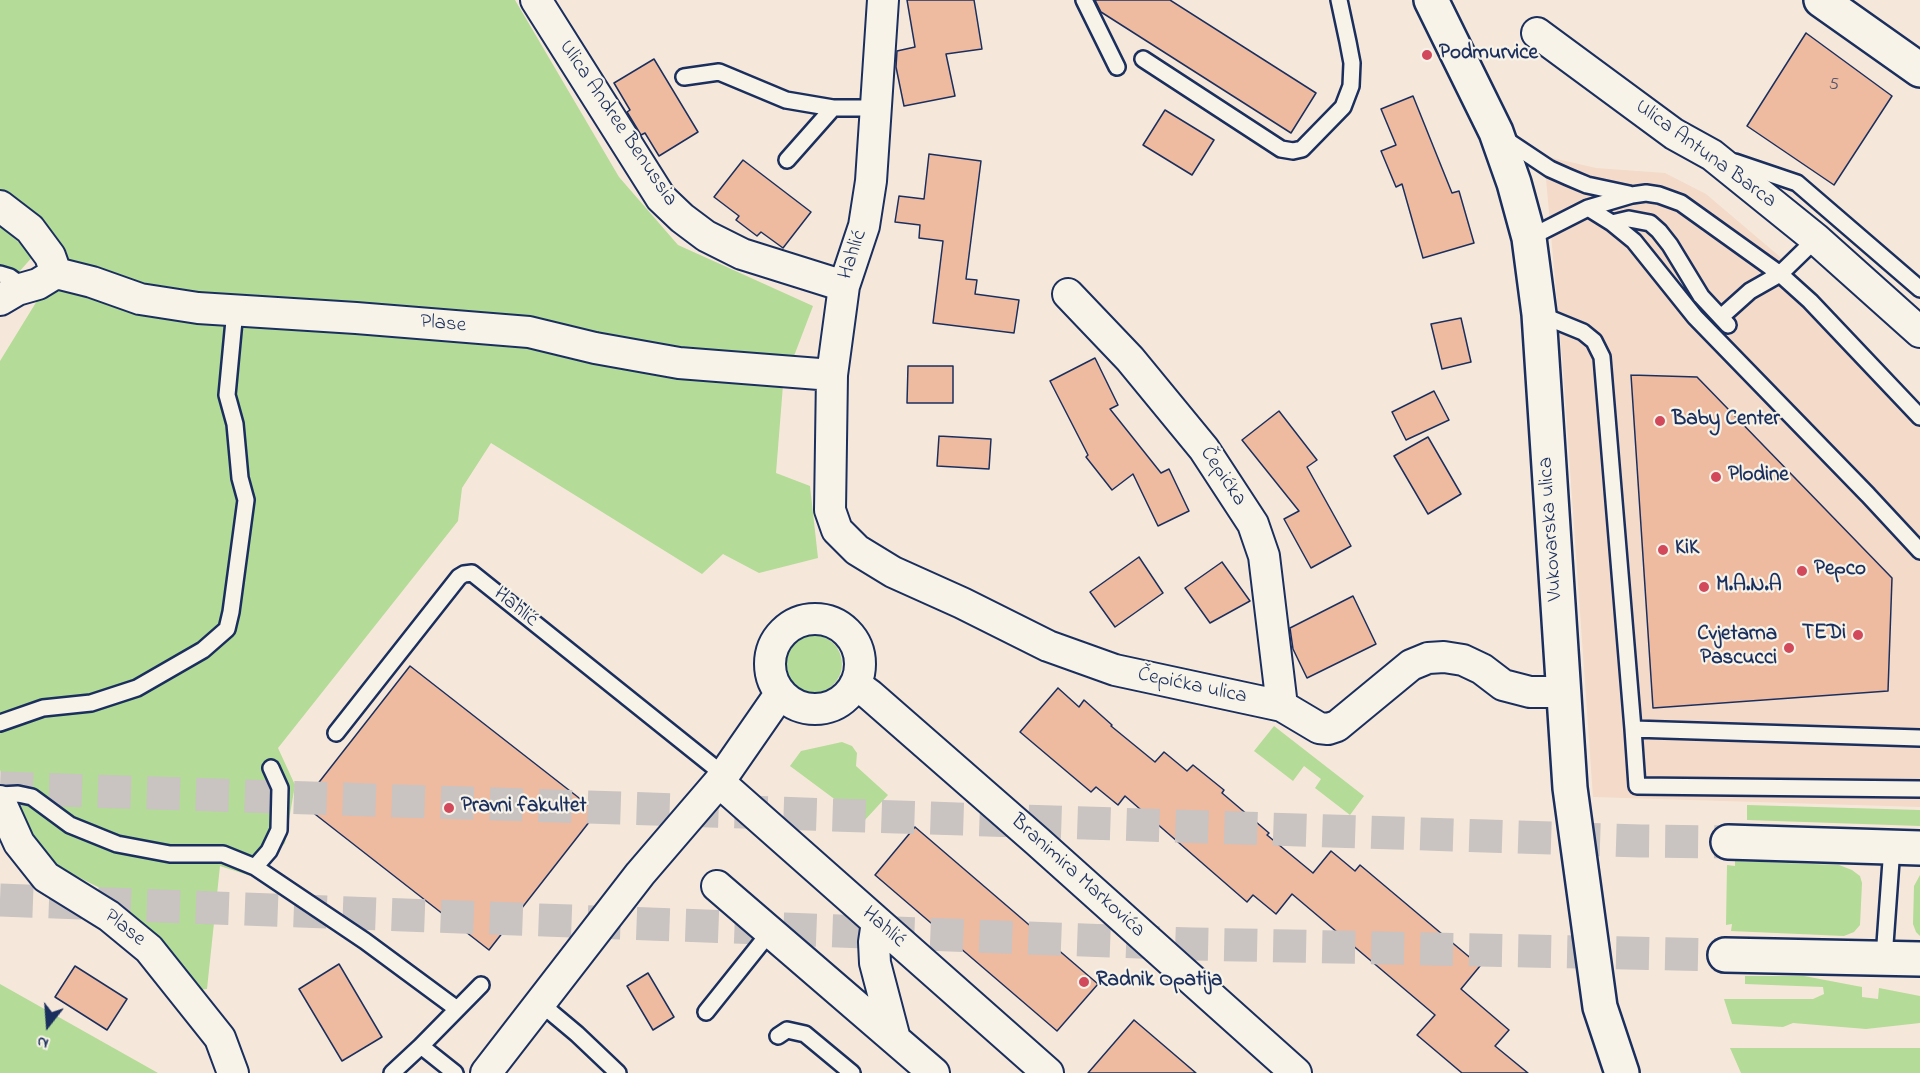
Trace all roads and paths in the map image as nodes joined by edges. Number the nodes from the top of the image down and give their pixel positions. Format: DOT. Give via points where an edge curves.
graph roads {
  1 [pos="536,0"];
  2 [pos="883,0"];
  3 [pos="1084,0"];
  4 [pos="1339,0"];
  5 [pos="1431,0"];
  6 [pos="1821,0"];
  7 [pos="1537,33"];
  8 [pos="1143,59"];
  9 [pos="1117,67"];
  10 [pos="1920,70"];
  11 [pos="684,77"];
  12 [pos="833,108"];
  13 [pos="875,108"];
  14 [pos="1496,132"];
  15 [pos="1712,155"];
  16 [pos="787,160"];
  17 [pos="1632,195"];
  18 [pos="0,206"];
  19 [pos="1588,208"];
  20 [pos="1612,223"];
  21 [pos="1529,238"];
  22 [pos="1816,238"];
  23 [pos="56,273"];
  24 [pos="1780,274"];
  25 [pos="844,286"];
  26 [pos="8,287"];
  27 [pos="1920,289"];
  28 [pos="1068,294"];
  29 [pos="235,310"];
  30 [pos="1539,314"];
  31 [pos="1920,332"];
  32 [pos="832,375"];
  33 [pos="1920,417"];
  34 [pos="830,510"];
  35 [pos="1920,551"];
  36 [pos="855,684"];
  37 [pos="1564,692"];
  38 [pos="780,694"];
  39 [pos="1282,706"];
  40 [pos="0,723"];
  41 [pos="1633,729"];
  42 [pos="336,733"];
  43 [pos="1920,738"];
  44 [pos="271,768"];
  45 [pos="721,779"];
  46 [pos="1920,789"];
  47 [pos="0,795"];
  48 [pos="0,801"];
  49 [pos="1728,842"];
  50 [pos="1906,848"];
  51 [pos="255,867"];
  52 [pos="717,886"];
  53 [pos="876,922"];
  54 [pos="770,932"];
  55 [pos="1725,955"];
  56 [pos="1884,958"];
  57 [pos="1920,959"];
  58 [pos="481,985"];
  59 [pos="540,1003"];
  60 [pos="457,1009"];
  61 [pos="706,1012"];
  62 [pos="778,1036"];
  63 [pos="895,1038"];
  64 [pos="421,1046"];
  65 [pos="233,1073"];
  66 [pos="392,1073"];
  67 [pos="455,1073"];
  68 [pos="486,1073"];
  69 [pos="618,1073"];
  70 [pos="852,1073"];
  71 [pos="934,1073"];
  72 [pos="1048,1073"];
  73 [pos="1296,1073"];
  74 [pos="1622,1073"];
  1 -- 25 [label="street, Ulica Andree Benussia" via="661,198 682,218 706,236 742,254"];
  2 -- 13 [label="street, Hahlić"];
  3 -- 9 [label="lane"];
  4 -- 8 [label="lane" via="1352,63 1352,86 1343,107 1302,149 1281,149"];
  5 -- 14 [label="main road, Vukovarska ulica"];
  6 -- 10 [label="main road"];
  7 -- 15 [label="street, Ulica Antuna Barca" via="1674,134"];
  11 -- 12 [label="lane" via="719,72 786,100"];
  12 -- 13 [label="lane"];
  12 -- 16 [label="lane"];
  13 -- 25 [label="street, Hahlić" via="864,226"];
  14 -- 17 [label="lane" via="1550,169 1587,185"];
  14 -- 21 [label="main road, Vukovarska ulica"];
  15 -- 22 [label="street, Ulica Antuna Barca"];
  15 -- 27 [label="lane" via="1797,183"];
  17 -- 19 [label="lane"];
  17 -- 24 [label="lane" via="1659,195 1681,203"];
  18 -- 23 [label="street" via="30,230 50,255"];
  19 -- 20 [label="lane"];
  19 -- 21 [label="lane"];
  20 -- 24 [label="lane" via="1629,219 1650,223 1670,245 1701,296 1724,321 1750,291"];
  20 -- 35 [label="lane" via="1634,241 1695,317"];
  21 -- 30 [label="main road, Vukovarska ulica"];
  22 -- 24 [label="lane"];
  22 -- 31 [label="street, Ulica Antuna Barca"];
  23 -- 26 [label="street" via="38,284"];
  23 -- 29 [label="street, Plase" via="140,299"];
  24 -- 33 [label="lane"];
  25 -- 32 [label="street, Hahlić"];
  28 -- 39 [label="street, Čepićka" via="1130,359 1197,440 1253,524 1264,556"];
  29 -- 32 [label="street, Plase" via="529,332 679,363"];
  29 -- 40 [label="lane" via="227,395 246,500 227,629 203,650 137,688 91,703 43,708"];
  30 -- 37 [label="main road, Vukovarska ulica"];
  30 -- 41 [label="lane" via="1583,332 1594,341 1602,357"];
  32 -- 34 [label="street, Hahlić"];
  34 -- 39 [label="street, Čepićka ulica" via="837,530 857,550 893,572 1048,646 1115,670"];
  36 -- 38 [label="street" via="845,698 819,709 792,704"];
  36 -- 38 [label="street" via="860,667 853,638 829,620 814,618 786,628 770,653 772,682"];
  36 -- 73 [label="street, Branimira Markovića"];
  37 -- 39 [label="street, Čepićka ulica" via="1530,692 1503,685 1482,669 1444,657 1411,665 1328,729 1318,728"];
  37 -- 74 [label="main road, Vukovarska ulica" via="1570,788 1600,1007"];
  38 -- 45 [label="street"];
  41 -- 43 [label="lane"];
  41 -- 46 [label="lane" via="1637,786"];
  42 -- 45 [label="lane, Hahlić" via="459,577 472,573"];
  44 -- 51 [label="lane" via="280,788 279,830 269,851"];
  45 -- 53 [label="street, Hahlić"];
  45 -- 59 [label="street" via="640,874"];
  47 -- 51 [label="lane" via="32,797 70,825 117,844 170,854 223,854"];
  48 -- 65 [label="street, Plase" via="19,843 46,877 109,916 149,949 220,1038"];
  49 -- 50 [label="main road"];
  50 -- 56 [label="lane"];
  51 -- 60 [label="lane"];
  52 -- 54 [label="street"];
  53 -- 63 [label="street" via="875,963"];
  53 -- 72 [label="street, Hahlić"];
  54 -- 61 [label="lane"];
  54 -- 63 [label="street"];
  55 -- 56 [label="main road"];
  56 -- 57 [label="main road"];
  58 -- 60 [label="lane"];
  59 -- 68 [label="street"];
  59 -- 69 [label="lane"];
  60 -- 64 [label="lane"];
  62 -- 70 [label="lane" via="787,1030 805,1034"];
  63 -- 71 [label="street"];
  64 -- 66 [label="lane"];
  64 -- 67 [label="lane"];
}
